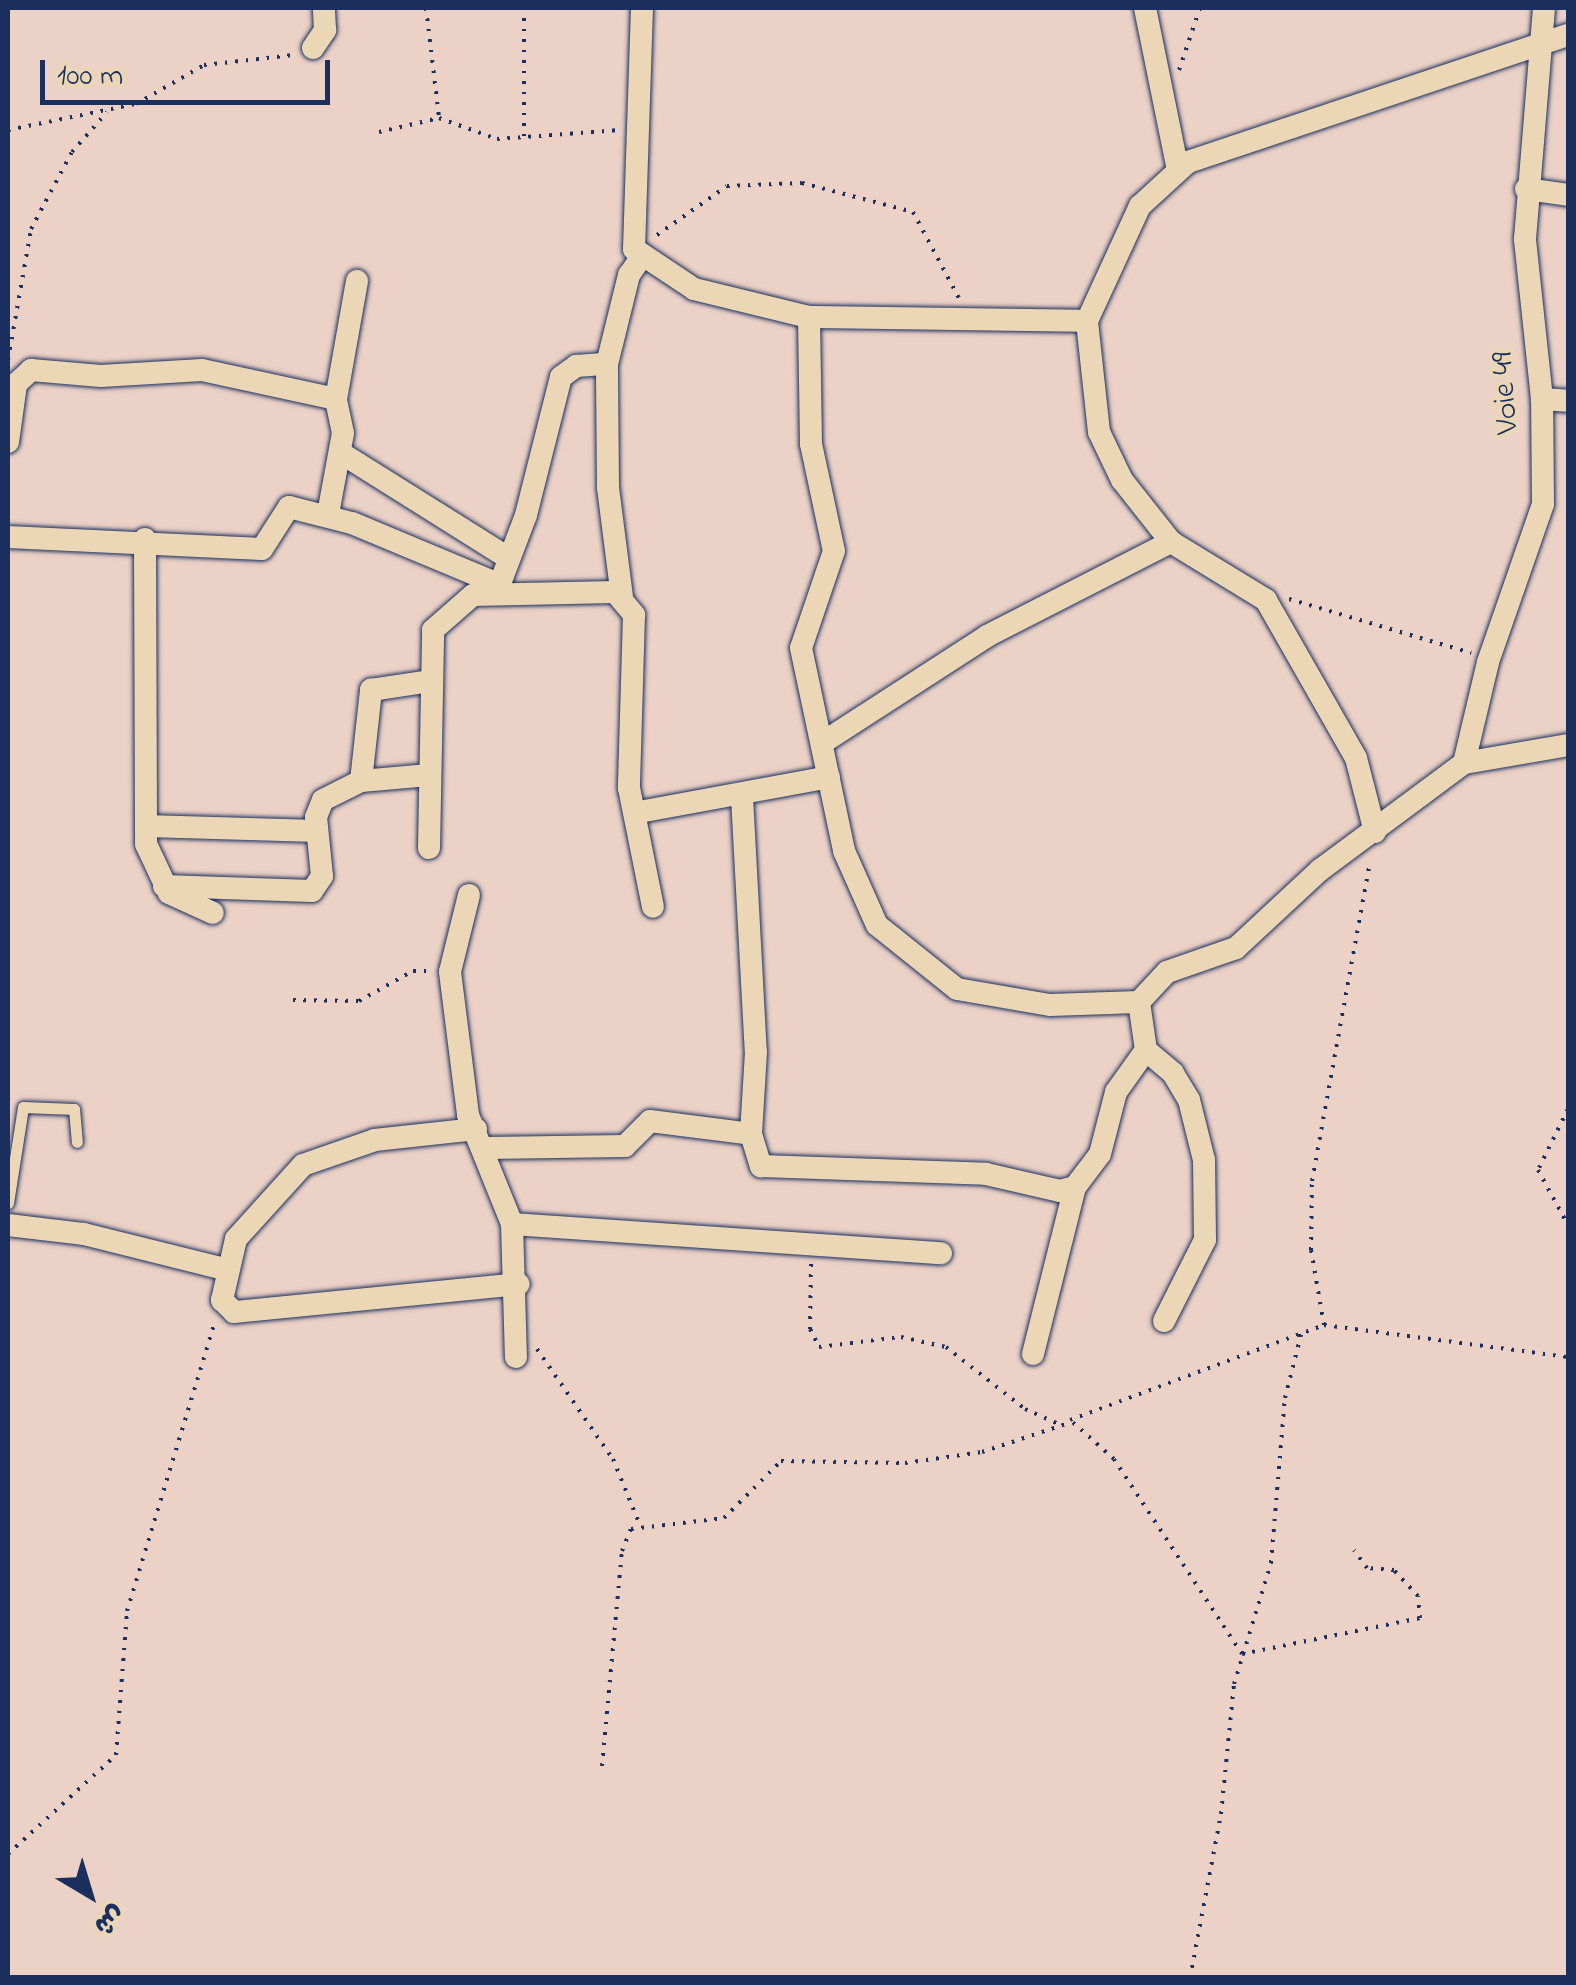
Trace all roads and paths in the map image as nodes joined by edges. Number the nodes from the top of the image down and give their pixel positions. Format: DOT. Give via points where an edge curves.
graph roads {
  1 [pos="324,8"];
  2 [pos="426,8"];
  3 [pos="524,8"];
  4 [pos="642,8"];
  5 [pos="1145,8"];
  6 [pos="1200,8"];
  7 [pos="1544,8"];
  8 [pos="1568,35"];
  9 [pos="1539,44"];
  10 [pos="313,48"];
  11 [pos="1168,103"];
  12 [pos="107,112"];
  13 [pos="439,118"];
  14 [pos="639,127"];
  15 [pos="8,130"];
  16 [pos="379,132"];
  17 [pos="524,138"];
  18 [pos="1178,170"];
  19 [pos="1526,189"];
  20 [pos="1568,195"];
  21 [pos="639,256"];
  22 [pos="358,281"];
  23 [pos="809,318"];
  24 [pos="1088,321"];
  25 [pos="966,322"];
  26 [pos="8,360"];
  27 [pos="608,364"];
  28 [pos="336,399"];
  29 [pos="1542,399"];
  30 [pos="1568,401"];
  31 [pos="8,442"];
  32 [pos="341,453"];
  33 [pos="328,514"];
  34 [pos="8,537"];
  35 [pos="145,539"];
  36 [pos="1171,542"];
  37 [pos="505,556"];
  38 [pos="497,589"];
  39 [pos="622,597"];
  40 [pos="1266,600"];
  41 [pos="1488,662"];
  42 [pos="432,681"];
  43 [pos="825,740"];
  44 [pos="1568,745"];
  45 [pos="1464,762"];
  46 [pos="429,775"];
  47 [pos="829,777"];
  48 [pos="362,781"];
  49 [pos="742,797"];
  50 [pos="640,812"];
  51 [pos="146,826"];
  52 [pos="317,831"];
  53 [pos="1375,832"];
  54 [pos="429,848"];
  55 [pos="163,886"];
  56 [pos="468,895"];
  57 [pos="652,906"];
  58 [pos="213,913"];
  59 [pos="450,972"];
  60 [pos="293,1000"];
  61 [pos="1139,1002"];
  62 [pos="1146,1050"];
  63 [pos="1568,1062"];
  64 [pos="1568,1084"];
  65 [pos="1568,1110"];
  66 [pos="751,1134"];
  67 [pos="481,1138"];
  68 [pos="77,1142"];
  69 [pos="1075,1187"];
  70 [pos="8,1203"];
  71 [pos="512,1224"];
  72 [pos="1568,1225"];
  73 [pos="8,1226"];
  74 [pos="812,1244"];
  75 [pos="941,1252"];
  76 [pos="224,1269"];
  77 [pos="519,1284"];
  78 [pos="222,1300"];
  79 [pos="517,1322"];
  80 [pos="1164,1322"];
  81 [pos="1324,1325"];
  82 [pos="1302,1331"];
  83 [pos="1033,1354"];
  84 [pos="516,1356"];
  85 [pos="1568,1358"];
  86 [pos="1066,1424"];
  87 [pos="640,1525"];
  88 [pos="1354,1550"];
  89 [pos="1242,1654"];
  90 [pos="602,1766"];
  91 [pos="8,1854"];
  92 [pos="1190,1978"];
  1 -- 10 [label="street" via="325,30"];
  2 -- 13 [label="path"];
  3 -- 17 [label="path"];
  4 -- 14 [label="street"];
  5 -- 11 [label="street"];
  6 -- 11 [label="path"];
  7 -- 9 [label="street, Voie 49"];
  8 -- 9 [label="street"];
  9 -- 18 [label="street"];
  9 -- 19 [label="street, Voie 49"];
  10 -- 12 [label="path" via="204,65"];
  11 -- 18 [label="street"];
  12 -- 15 [label="path"];
  12 -- 26 [label="path" via="72,152 31,229"];
  13 -- 16 [label="path"];
  13 -- 17 [label="path" via="488,138"];
  14 -- 17 [label="path"];
  14 -- 21 [label="street"];
  18 -- 24 [label="street" via="1120,239"];
  19 -- 20 [label="street"];
  19 -- 29 [label="street, Voie 49"];
  21 -- 23 [label="street" via="694,288"];
  21 -- 25 [label="path" via="727,186 802,183 912,212 955,282"];
  21 -- 27 [label="street" via="628,275"];
  22 -- 28 [label="street"];
  23 -- 25 [label="street"];
  23 -- 43 [label="street" via="811,444 834,551 801,648"];
  24 -- 25 [label="street"];
  24 -- 36 [label="street" via="1105,450"];
  27 -- 37 [label="street" via="576,366 560,377 526,515"];
  27 -- 39 [label="street" via="608,488"];
  28 -- 31 [label="street" via="202,370 102,376 30,370 16,384"];
  28 -- 32 [label="street"];
  29 -- 30 [label="street"];
  29 -- 41 [label="street, Voie 49" via="1540,528"];
  32 -- 33 [label="street"];
  32 -- 37 [label="street"];
  33 -- 35 [label="street" via="286,507 262,548"];
  33 -- 38 [label="street"];
  34 -- 35 [label="street"];
  35 -- 51 [label="street"];
  36 -- 40 [label="street"];
  36 -- 43 [label="street" via="988,636"];
  37 -- 38 [label="street"];
  38 -- 39 [label="street"];
  38 -- 42 [label="street" via="473,595 433,630"];
  39 -- 50 [label="street" via="634,615 629,788"];
  40 -- 41 [label="path" via="1390,624"];
  40 -- 53 [label="street" via="1356,758"];
  41 -- 45 [label="street, Voie 49"];
  42 -- 46 [label="street"];
  42 -- 48 [label="street" via="376,685 368,694"];
  43 -- 47 [label="street"];
  44 -- 45 [label="street"];
  45 -- 53 [label="street"];
  46 -- 48 [label="street"];
  46 -- 54 [label="street"];
  47 -- 49 [label="street"];
  47 -- 61 [label="street" via="844,850 877,925 957,990 1050,1005"];
  48 -- 52 [label="street" via="320,804"];
  49 -- 50 [label="street"];
  49 -- 66 [label="street" via="756,1052"];
  50 -- 57 [label="street"];
  51 -- 52 [label="street"];
  51 -- 55 [label="street" via="148,858"];
  52 -- 55 [label="street" via="322,876 312,892"];
  53 -- 61 [label="street" via="1320,870 1236,948 1167,972"];
  53 -- 81 [label="path" via="1312,1182 1311,1250"];
  55 -- 58 [label="street"];
  56 -- 59 [label="street"];
  59 -- 60 [label="path" via="413,971 360,1001"];
  59 -- 67 [label="street"];
  61 -- 62 [label="street"];
  62 -- 69 [label="street" via="1124,1076 1108,1138"];
  62 -- 80 [label="street" via="1173,1072 1188,1100 1204,1160 1205,1240"];
  63 -- 64 [label="path"];
  65 -- 72 [label="path" via="1538,1170"];
  66 -- 67 [label="street" via="650,1121 625,1146"];
  66 -- 69 [label="street" via="761,1166 986,1174 1049,1191"];
  67 -- 71 [label="street"];
  67 -- 76 [label="street" via="375,1140 303,1165 248,1220"];
  68 -- 70 [label="lane" via="74,1109 23,1107"];
  69 -- 83 [label="street"];
  71 -- 74 [label="street"];
  71 -- 77 [label="street"];
  73 -- 76 [label="street" via="84,1234"];
  74 -- 75 [label="street"];
  74 -- 86 [label="path" via="809,1322 819,1348 901,1337 946,1347 1024,1410"];
  76 -- 78 [label="street"];
  77 -- 78 [label="street" via="234,1312"];
  77 -- 79 [label="street"];
  78 -- 91 [label="path" via="127,1611 116,1755"];
  79 -- 84 [label="street"];
  79 -- 87 [label="path" via="613,1459"];
  81 -- 82 [label="path"];
  81 -- 85 [label="path" via="1504,1355"];
  82 -- 86 [label="path"];
  82 -- 89 [label="path" via="1285,1398 1271,1563"];
  86 -- 87 [label="path" via="982,1452 905,1464 781,1460 724,1518 684,1528"];
  86 -- 89 [label="path" via="1114,1458"];
  87 -- 90 [label="path" via="622,1551"];
  88 -- 89 [label="path" via="1368,1568 1394,1570 1418,1596 1420,1618"];
  89 -- 92 [label="path"];
}
